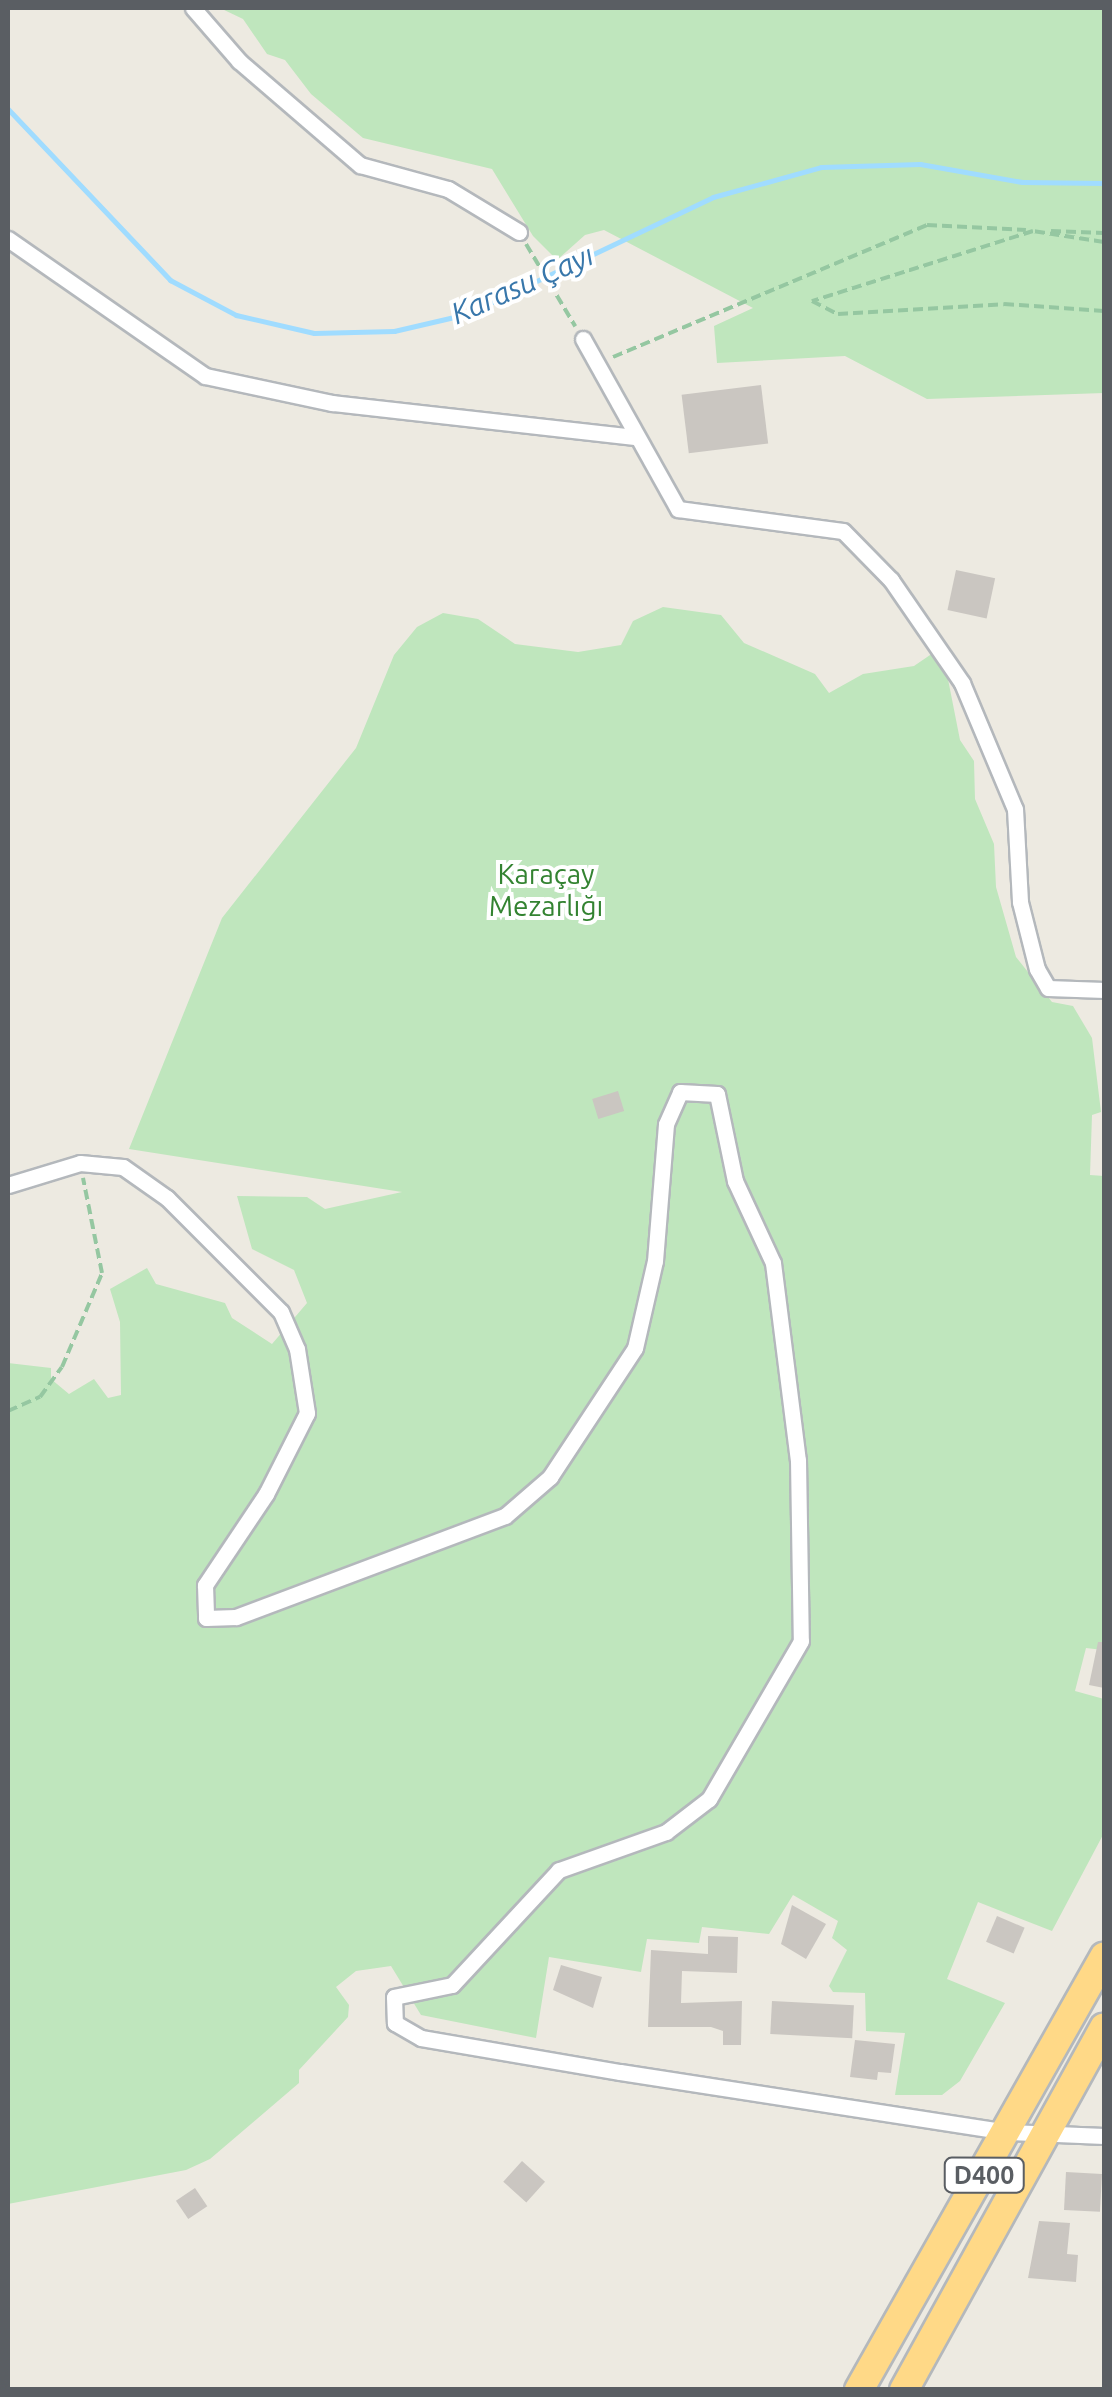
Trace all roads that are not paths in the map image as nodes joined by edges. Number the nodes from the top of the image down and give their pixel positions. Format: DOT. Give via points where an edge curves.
graph roads {
  1 [pos="193,8"];
  2 [pos="519,232"];
  3 [pos="8,239"];
  4 [pos="583,339"];
  5 [pos="636,436"];
  6 [pos="1104,990"];
  7 [pos="8,1185"];
  8 [pos="1104,1958"];
  9 [pos="1104,2028"];
  10 [pos="1009,2132"];
  11 [pos="1048,2133"];
  12 [pos="1104,2136"];
  13 [pos="858,2390"];
  14 [pos="904,2390"];
  1 -- 2 [label="street" via="239,61 360,164 448,189"];
  3 -- 5 [label="street" via="205,376 332,403"];
  4 -- 5 [label="street"];
  5 -- 6 [label="street" via="678,509 843,531 891,580 962,683 1016,809 1020,902 1038,969 1048,988"];
  7 -- 10 [label="street" via="80,1164 122,1166 167,1198 282,1312 297,1349 307,1414 266,1494 204,1585 206,1618 236,1617 505,1516 550,1477 634,1348 655,1261 666,1124 680,1092 718,1094 736,1181 773,1263 798,1460 801,1640 709,1799 666,1832 559,1870 452,1985 394,1996 395,2023 421,2038 498,2052"];
  8 -- 10 [label="highway, D400"];
  9 -- 11 [label="highway, D400"];
  10 -- 11 [label="street"];
  10 -- 13 [label="highway, D400"];
  11 -- 12 [label="street"];
  11 -- 14 [label="highway, D400"];
}
